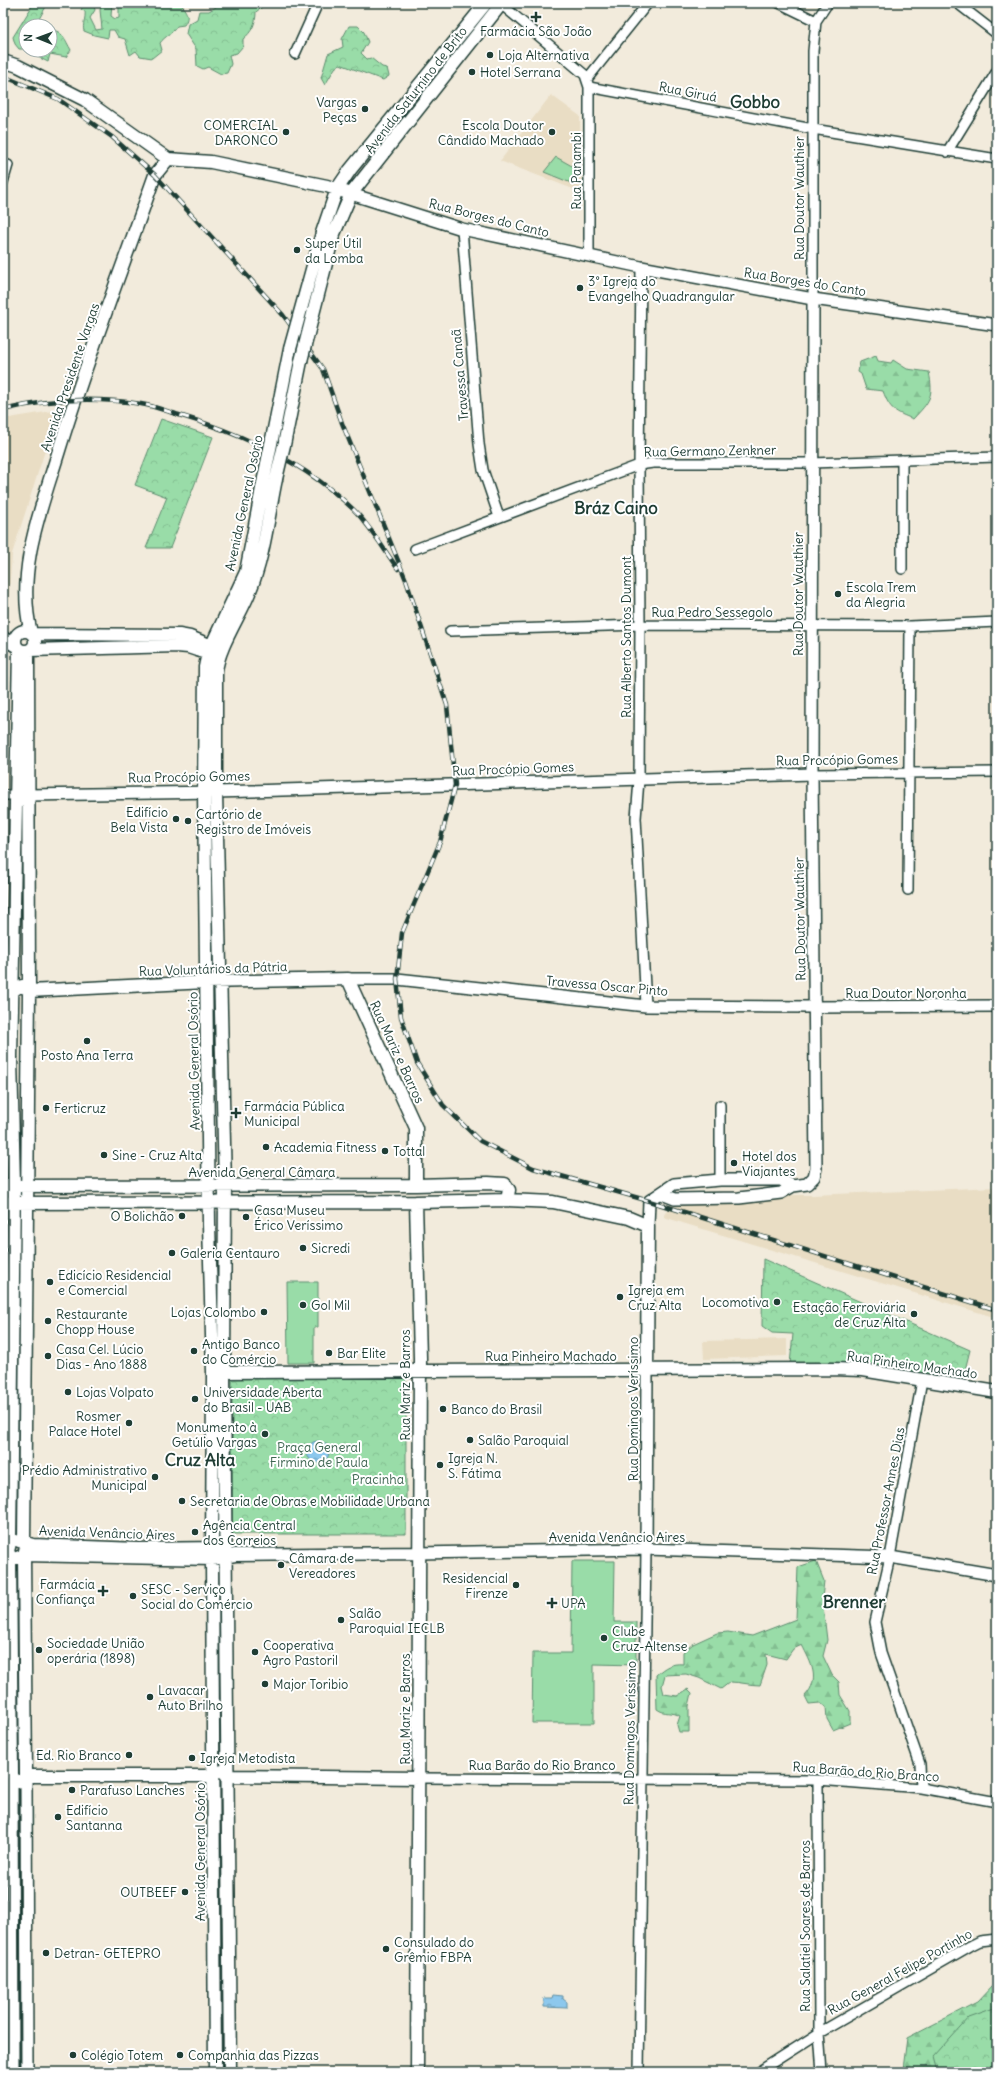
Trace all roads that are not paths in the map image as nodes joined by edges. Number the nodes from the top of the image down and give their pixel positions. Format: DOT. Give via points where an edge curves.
graph roads {
  1 [pos="318,3"];
  2 [pos="486,3"];
  3 [pos="648,3"];
  4 [pos="779,3"];
  5 [pos="828,3"];
  6 [pos="957,3"];
  7 [pos="501,4"];
  8 [pos="816,21"];
  9 [pos="997,34"];
  10 [pos="295,54"];
  11 [pos="3,61"];
  12 [pos="997,71"];
  13 [pos="588,83"];
  14 [pos="813,129"];
  15 [pos="946,152"];
  16 [pos="168,159"];
  17 [pos="997,159"];
  18 [pos="8,165"];
  19 [pos="3,182"];
  20 [pos="337,189"];
  21 [pos="351,194"];
  22 [pos="462,229"];
  23 [pos="327,235"];
  24 [pos="589,256"];
  25 [pos="641,267"];
  26 [pos="813,299"];
  27 [pos="997,325"];
  28 [pos="997,456"];
  29 [pos="902,460"];
  30 [pos="811,463"];
  31 [pos="639,465"];
  32 [pos="270,479"];
  33 [pos="499,517"];
  34 [pos="415,549"];
  35 [pos="902,569"];
  36 [pos="997,622"];
  37 [pos="640,625"];
  38 [pos="812,625"];
  39 [pos="910,626"];
  40 [pos="450,631"];
  41 [pos="3,632"];
  42 [pos="3,638"];
  43 [pos="24,641"];
  44 [pos="215,652"];
  45 [pos="997,772"];
  46 [pos="909,773"];
  47 [pos="812,774"];
  48 [pos="639,780"];
  49 [pos="210,792"];
  50 [pos="3,795"];
  51 [pos="23,795"];
  52 [pos="908,890"];
  53 [pos="348,979"];
  54 [pos="397,979"];
  55 [pos="220,981"];
  56 [pos="207,982"];
  57 [pos="8,991"];
  58 [pos="29,991"];
  59 [pos="646,1006"];
  60 [pos="997,1006"];
  61 [pos="815,1007"];
  62 [pos="720,1105"];
  63 [pos="720,1180"];
  64 [pos="209,1185"];
  65 [pos="416,1185"];
  66 [pos="8,1186"];
  67 [pos="28,1186"];
  68 [pos="225,1186"];
  69 [pos="793,1186"];
  70 [pos="662,1194"];
  71 [pos="507,1200"];
  72 [pos="209,1202"];
  73 [pos="224,1202"];
  74 [pos="416,1202"];
  75 [pos="8,1203"];
  76 [pos="27,1203"];
  77 [pos="648,1226"];
  78 [pos="420,1370"];
  79 [pos="647,1371"];
  80 [pos="224,1372"];
  81 [pos="922,1380"];
  82 [pos="997,1392"];
  83 [pos="7,1543"];
  84 [pos="24,1549"];
  85 [pos="646,1549"];
  86 [pos="229,1553"];
  87 [pos="418,1553"];
  88 [pos="212,1554"];
  89 [pos="7,1555"];
  90 [pos="890,1557"];
  91 [pos="997,1575"];
  92 [pos="8,1776"];
  93 [pos="26,1776"];
  94 [pos="214,1776"];
  95 [pos="228,1776"];
  96 [pos="419,1778"];
  97 [pos="644,1780"];
  98 [pos="818,1780"];
  99 [pos="921,1788"];
  100 [pos="997,1802"];
  101 [pos="997,1939"];
  102 [pos="819,2033"];
  103 [pos="13,2072"];
  104 [pos="27,2072"];
  105 [pos="216,2072"];
  106 [pos="230,2072"];
  107 [pos="417,2072"];
  108 [pos="639,2072"];
  109 [pos="758,2072"];
  110 [pos="822,2072"];
  1 -- 10 [label="street"];
  2 -- 20 [label="main road, Avenida Saturnino de Brito"];
  3 -- 13 [label="street"];
  4 -- 8 [label="street"];
  5 -- 8 [label="street"];
  6 -- 9 [label="street"];
  7 -- 13 [label="street"];
  7 -- 21 [label="main road, Avenida Saturnino de Brito"];
  8 -- 14 [label="street, Rua Doutor Wauthier" via="812,51"];
  11 -- 16 [label="main road" via="85,100"];
  12 -- 15 [label="street"];
  13 -- 14 [label="street, Rua Giruá"];
  13 -- 24 [label="street, Rua Panambi"];
  14 -- 15 [label="street, Rua Giruá"];
  14 -- 26 [label="street, Rua Doutor Wauthier"];
  15 -- 17 [label="street, Rua Giruá"];
  16 -- 20 [label="main road, Rua Borges do Canto" via="211,162"];
  16 -- 43 [label="main road, Avenida Presidente Vargas" via="155,175 75,400 32,540 26,577"];
  18 -- 19 [label="street"];
  20 -- 21 [label="main road, Rua Borges do Canto"];
  20 -- 23 [label="main road, Avenida General Osório"];
  21 -- 22 [label="street, Rua Borges do Canto"];
  21 -- 23 [label="main road, Avenida General Osório"];
  22 -- 24 [label="street, Rua Borges do Canto"];
  22 -- 33 [label="street, Travessa Canaã" via="479,444 483,470"];
  23 -- 32 [label="main road, Avenida General Osório, bridge" via="284,445"];
  23 -- 32 [label="main road, Avenida General Osório, bridge" via="290,349 272,439"];
  24 -- 25 [label="street, Rua Borges do Canto"];
  25 -- 26 [label="street, Rua Borges do Canto"];
  25 -- 31 [label="street, Rua Alberto Santos Dumont"];
  26 -- 27 [label="street, Rua Borges do Canto"];
  26 -- 30 [label="street, Rua Doutor Wauthier"];
  28 -- 29 [label="street, Rua Germano Zenkner"];
  29 -- 30 [label="street, Rua Germano Zenkner"];
  29 -- 35 [label="street"];
  30 -- 31 [label="street, Rua Germano Zenkner"];
  30 -- 38 [label="street, Rua Doutor Wauthier"];
  31 -- 33 [label="street, Rua Germano Zenkner"];
  31 -- 37 [label="street, Rua Alberto Santos Dumont"];
  32 -- 44 [label="main road, Avenida General Osório" via="260,529"];
  33 -- 34 [label="street, Rua Germano Zenkner"];
  36 -- 39 [label="street, Rua Pedro Sessegolo"];
  37 -- 38 [label="street, Rua Pedro Sessegolo"];
  37 -- 40 [label="street, Rua Pedro Sessegolo"];
  37 -- 48 [label="street, Rua Alberto Santos Dumont"];
  38 -- 39 [label="street, Rua Pedro Sessegolo"];
  38 -- 47 [label="street, Rua Doutor Wauthier"];
  39 -- 46 [label="street"];
  41 -- 43 [label="main road"];
  42 -- 43 [label="main road"];
  43 -- 44 [label="main road" via="183,641"];
  43 -- 51 [label="main road, Avenida Presidente Vargas"];
  44 -- 49 [label="main road, Avenida General Osório" via="205,667"];
  45 -- 46 [label="street, Rua Procópio Gomes"];
  46 -- 47 [label="street, Rua Procópio Gomes"];
  46 -- 52 [label="street"];
  47 -- 48 [label="street, Rua Procópio Gomes"];
  47 -- 61 [label="street, Rua Doutor Wauthier"];
  48 -- 49 [label="street, Rua Procópio Gomes"];
  48 -- 59 [label="street, Rua Alberto Santos Dumont" via="636,818"];
  49 -- 51 [label="street, Rua Procópio Gomes"];
  49 -- 55 [label="main road, Avenida General Osório"];
  49 -- 56 [label="main road, Avenida General Osório"];
  50 -- 51 [label="street, Rua Procópio Gomes"];
  51 -- 57 [label="main road, Avenida Presidente Vargas"];
  51 -- 58 [label="main road, Avenida Presidente Vargas"];
  53 -- 54 [label="street, Rua Voluntários da Pátria"];
  53 -- 55 [label="main road, Rua Voluntários da Pátria"];
  53 -- 65 [label="main road, Rua Mariz e Barros" via="416,1128"];
  54 -- 59 [label="street, Travessa Oscar Pinto"];
  55 -- 56 [label="main road, Rua Voluntários da Pátria"];
  55 -- 68 [label="main road, Avenida General Osório"];
  56 -- 58 [label="main road, Rua Voluntários da Pátria"];
  56 -- 64 [label="main road, Avenida General Osório"];
  57 -- 58 [label="main road, Rua Voluntários da Pátria" via="21,998 26,997"];
  57 -- 66 [label="main road, Avenida Presidente Vargas" via="12,1058"];
  58 -- 67 [label="main road, Avenida Presidente Vargas"];
  59 -- 61 [label="street, Travessa Oscar Pinto"];
  60 -- 61 [label="street, Rua Doutor Noronha"];
  61 -- 69 [label="street, Rua Doutor Wauthier" via="816,1168 814,1177 807,1184"];
  62 -- 63 [label="street"];
  63 -- 69 [label="street" via="781,1180"];
  63 -- 70 [label="street" via="674,1184"];
  64 -- 67 [label="main road, Avenida General Câmara"];
  64 -- 68 [label="main road, Avenida General Câmara"];
  64 -- 72 [label="main road, Avenida General Osório"];
  65 -- 68 [label="main road, Avenida General Câmara"];
  65 -- 71 [label="main road, Avenida General Câmara" via="502,1183 509,1190"];
  65 -- 74 [label="main road, Rua Mariz e Barros" via="410,1188 408,1194 410,1200"];
  66 -- 67 [label="main road, Avenida General Câmara"];
  66 -- 75 [label="main road, Avenida Presidente Vargas"];
  67 -- 76 [label="main road, Avenida Presidente Vargas"];
  68 -- 73 [label="main road, Avenida General Osório"];
  69 -- 70 [label="street" via="781,1193 739,1198 675,1199"];
  70 -- 77 [label="street" via="649,1201"];
  71 -- 74 [label="main road"];
  71 -- 77 [label="main road" via="553,1202 629,1218"];
  72 -- 73 [label="main road"];
  72 -- 76 [label="main road"];
  72 -- 88 [label="main road, Avenida General Osório" via="213,1372"];
  73 -- 74 [label="main road"];
  73 -- 80 [label="main road, Avenida General Osório"];
  74 -- 78 [label="main road, Rua Mariz e Barros"];
  75 -- 76 [label="main road"];
  75 -- 83 [label="main road, Avenida Presidente Vargas"];
  76 -- 84 [label="main road, Avenida Presidente Vargas"];
  77 -- 79 [label="main road, Rua Domingos Veríssimo"];
  78 -- 79 [label="main road, Rua Pinheiro Machado"];
  78 -- 80 [label="main road, Rua Pinheiro Machado"];
  78 -- 87 [label="main road, Rua Mariz e Barros"];
  79 -- 81 [label="main road, Rua Pinheiro Machado" via="788,1368 854,1370"];
  79 -- 85 [label="street, Rua Domingos Veríssimo"];
  80 -- 86 [label="main road, Avenida General Osório"];
  81 -- 82 [label="main road, Rua Pinheiro Machado"];
  81 -- 90 [label="street, Rua Professor Annes Dias"];
  83 -- 84 [label="main road" via="16,1541"];
  83 -- 89 [label="main road, Avenida Presidente Vargas"];
  84 -- 88 [label="main road, Avenida Venâncio Aires"];
  84 -- 89 [label="main road" via="17,1558"];
  84 -- 93 [label="main road, Avenida Presidente Vargas"];
  85 -- 87 [label="street, Avenida Venâncio Aires"];
  85 -- 90 [label="street, Avenida Venâncio Aires"];
  85 -- 97 [label="street, Rua Domingos Veríssimo"];
  86 -- 87 [label="main road, Avenida Venâncio Aires"];
  86 -- 88 [label="main road, Avenida Venâncio Aires"];
  86 -- 95 [label="main road, Avenida General Osório"];
  87 -- 96 [label="main road, Rua Mariz e Barros"];
  88 -- 94 [label="main road, Avenida General Osório"];
  89 -- 92 [label="main road"];
  90 -- 91 [label="street, Avenida Venâncio Aires"];
  90 -- 99 [label="street, Rua Professor Annes Dias" via="876,1622 881,1653 920,1764"];
  92 -- 93 [label="main road, Rua Barão do Rio Branco" via="17,1782 21,1782"];
  92 -- 103 [label="street"];
  93 -- 94 [label="main road, Rua Barão do Rio Branco"];
  93 -- 104 [label="street, Avenida Presidente Vargas"];
  94 -- 95 [label="main road, Rua Barão do Rio Branco" via="216,1781 221,1782"];
  94 -- 105 [label="main road, Avenida General Osório"];
  95 -- 96 [label="main road, Rua Barão do Rio Branco"];
  95 -- 106 [label="main road, Avenida General Osório"];
  96 -- 97 [label="street, Rua Barão do Rio Branco"];
  96 -- 107 [label="main road, Rua Mariz e Barros"];
  97 -- 98 [label="street, Rua Barão do Rio Branco"];
  97 -- 108 [label="street, Rua Domingos Veríssimo"];
  98 -- 99 [label="street, Rua Barão do Rio Branco"];
  98 -- 102 [label="street, Rua Salatiel Soares de Barros"];
  99 -- 100 [label="street, Rua Barão do Rio Branco"];
  101 -- 102 [label="street, Rua General Felipe Portinho" via="980,1941 970,1946"];
  102 -- 109 [label="street, Rua General Felipe Portinho"];
  102 -- 110 [label="street, Rua Salatiel Soares de Barros"];
}
